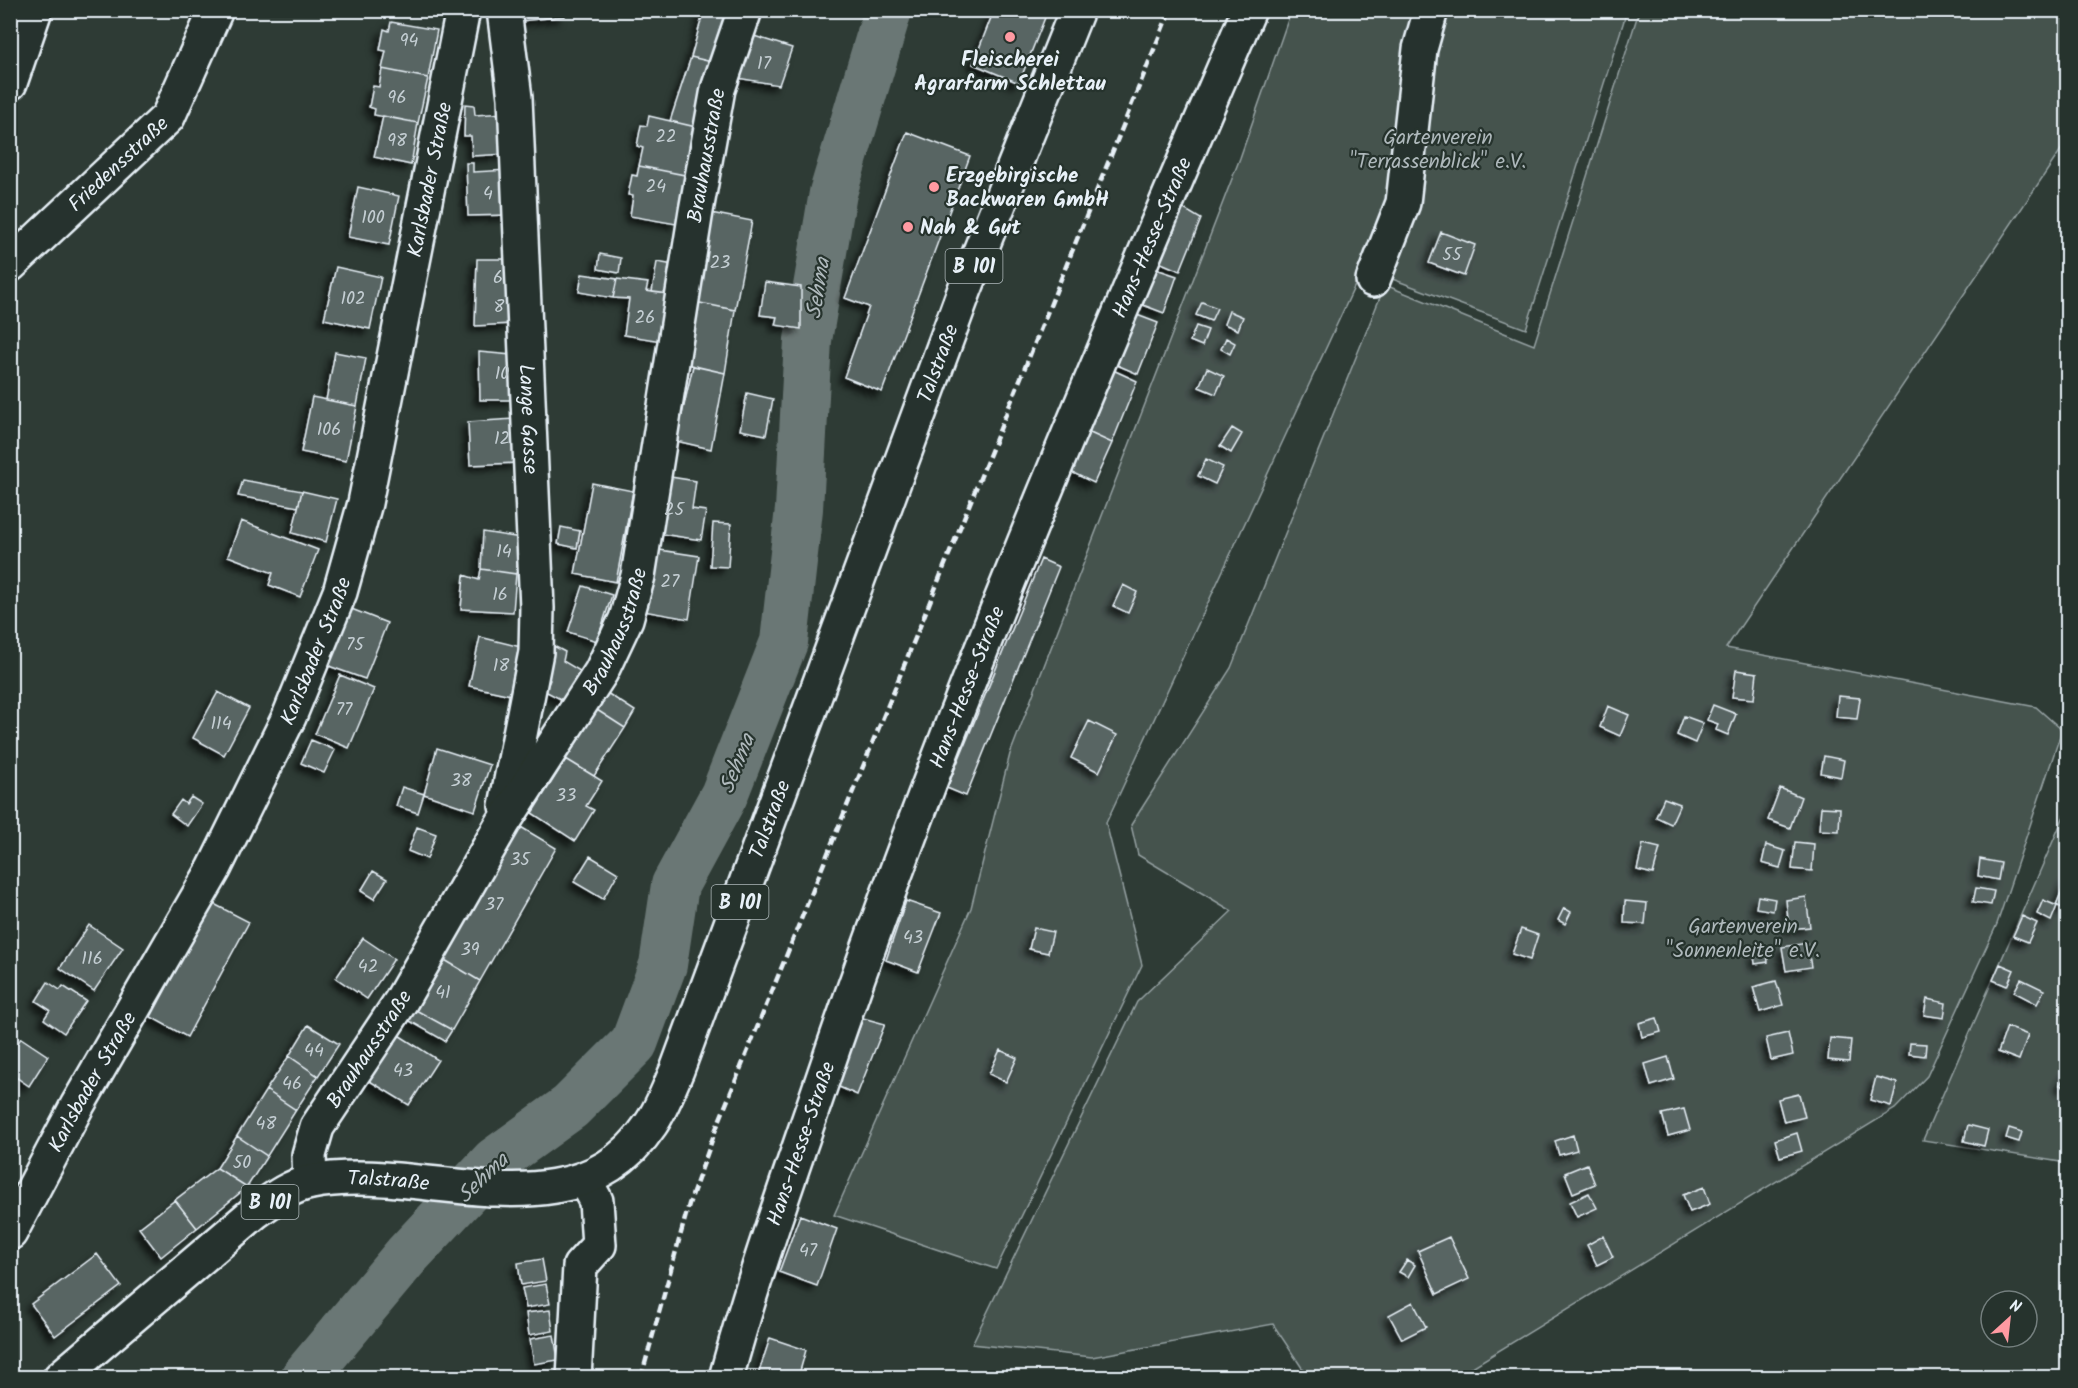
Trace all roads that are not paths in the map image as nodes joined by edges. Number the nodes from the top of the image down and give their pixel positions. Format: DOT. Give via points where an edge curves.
graph roads {
  1 [pos="35,10"];
  2 [pos="216,10"];
  3 [pos="463,10"];
  4 [pos="504,10"];
  5 [pos="745,10"];
  6 [pos="1077,10"];
  7 [pos="1249,10"];
  8 [pos="1431,10"];
  9 [pos="10,83"];
  10 [pos="10,265"];
  11 [pos="1373,280"];
  12 [pos="503,823"];
  13 [pos="584,1179"];
  14 [pos="310,1182"];
  15 [pos="10,1233"];
  16 [pos="60,1377"];
  17 [pos="574,1377"];
  18 [pos="726,1377"];
  1 -- 9 [label="street"];
  2 -- 10 [label="street, Friedensstraße" via="168,117"];
  3 -- 15 [label="street, Karlsbader Straße" via="366,503 340,592 289,717 214,868 77,1106"];
  4 -- 12 [label="street, Lange Gasse" via="515,98 537,608 536,652"];
  5 -- 12 [label="street, Brauhausstraße" via="718,89 638,576 626,619 601,672"];
  6 -- 13 [label="street, Talstraße / B 101" via="965,289 677,1070 652,1123 633,1146"];
  7 -- 18 [label="street, Hans-Hesse-Straße" via="1083,403 927,788 871,935"];
  8 -- 11 [label="street" via="1420,49 1403,203"];
  12 -- 14 [label="street, Brauhausstraße" via="401,1001 317,1127 309,1155"];
  13 -- 14 [label="street, Talstraße / B 101" via="512,1191 361,1178"];
  13 -- 17 [label="street" via="596,1201 599,1245 580,1266"];
  14 -- 16 [label="street, Talstraße / B 101" via="255,1212"];
}
